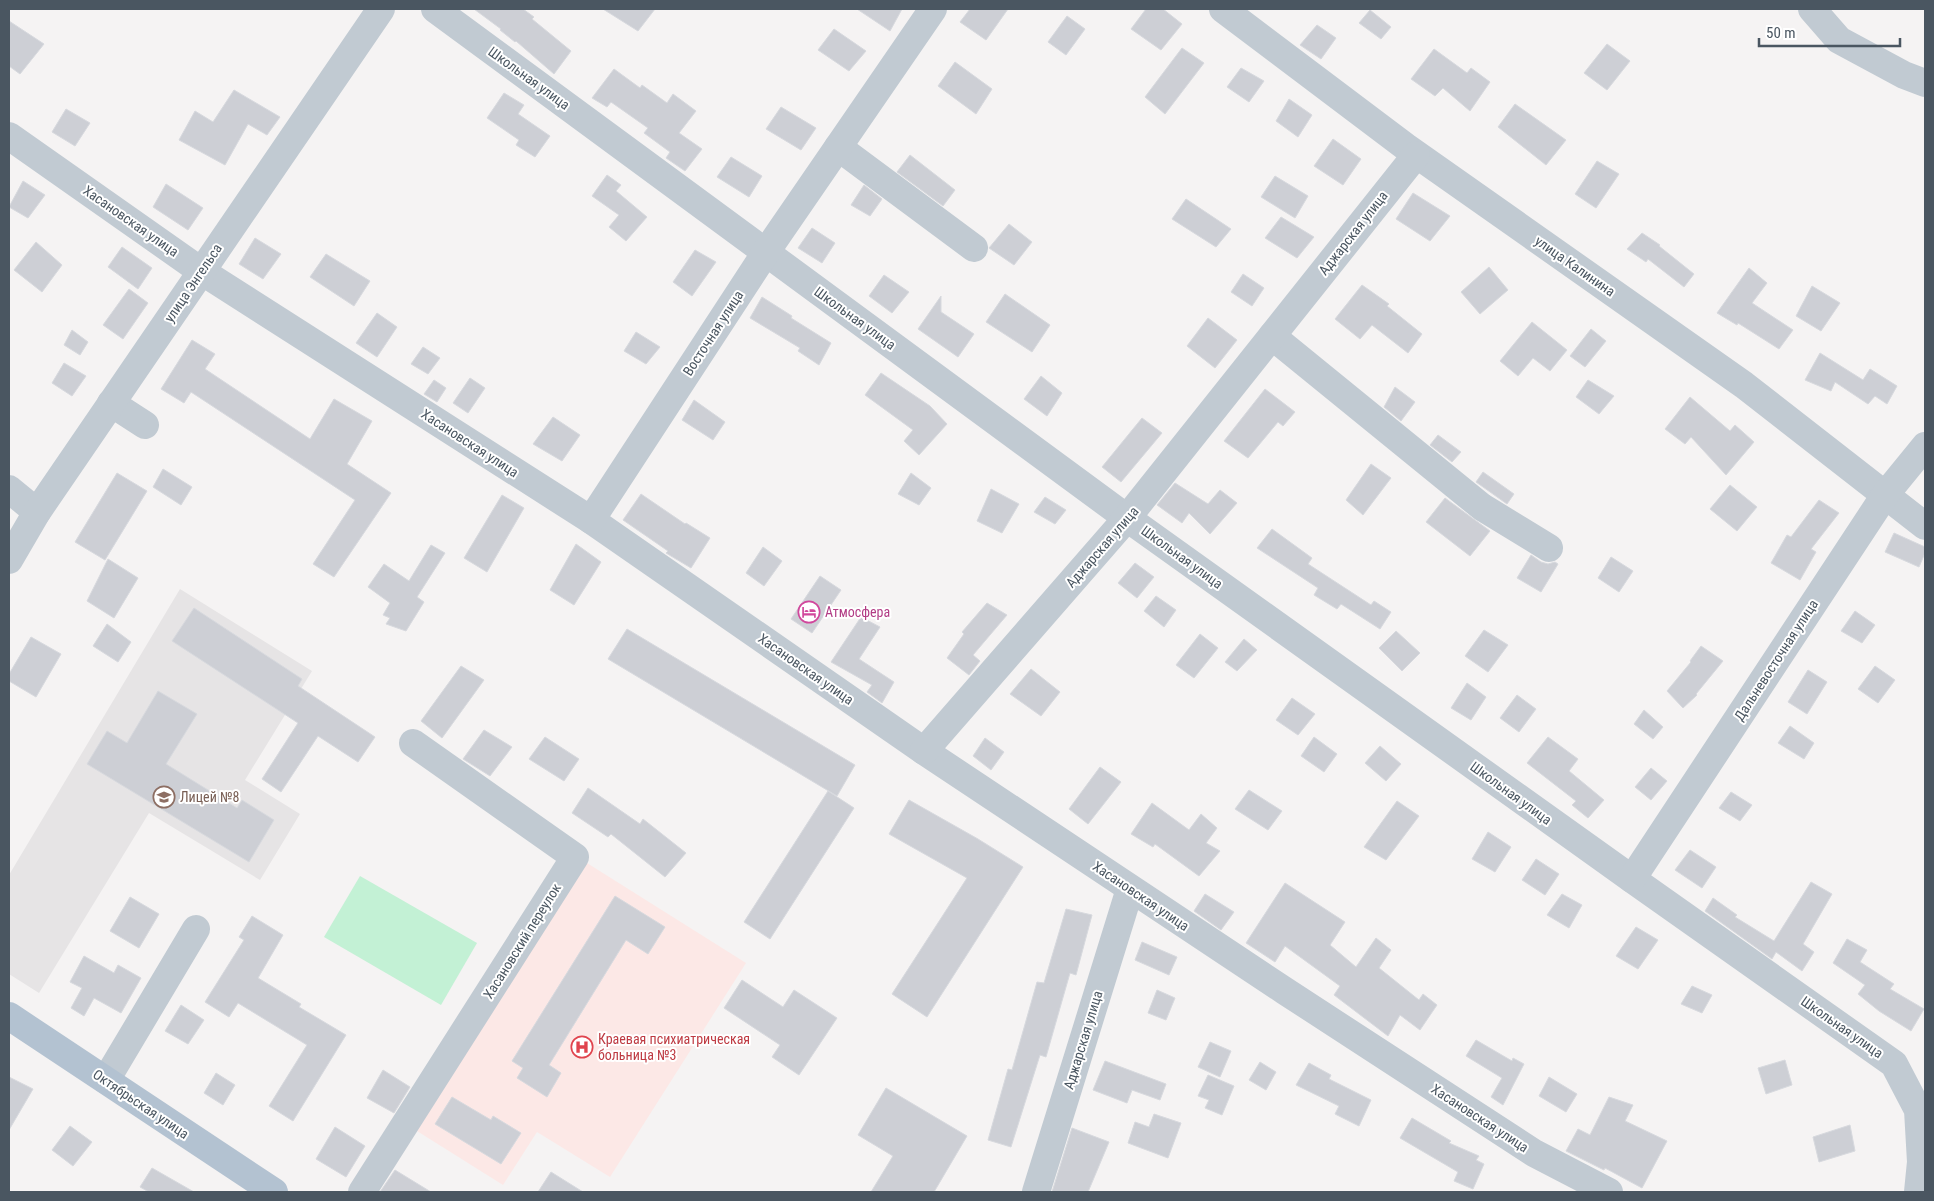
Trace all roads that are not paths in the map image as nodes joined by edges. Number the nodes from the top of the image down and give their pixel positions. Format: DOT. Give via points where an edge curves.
graph roads {
  1 [pos="381,9"];
  2 [pos="435,9"];
  3 [pos="933,9"];
  4 [pos="1223,9"];
  5 [pos="1812,9"];
  6 [pos="1925,82"];
  7 [pos="9,136"];
  8 [pos="838,147"];
  9 [pos="1416,155"];
  10 [pos="974,248"];
  11 [pos="766,252"];
  12 [pos="201,271"];
  13 [pos="1272,336"];
  14 [pos="111,403"];
  15 [pos="145,425"];
  16 [pos="1925,446"];
  17 [pos="9,489"];
  18 [pos="1885,495"];
  19 [pos="37,512"];
  20 [pos="1128,518"];
  21 [pos="591,520"];
  22 [pos="1925,526"];
  23 [pos="1549,548"];
  24 [pos="9,560"];
  25 [pos="413,743"];
  26 [pos="924,751"];
  27 [pos="1632,879"];
  28 [pos="1130,889"];
  29 [pos="196,929"];
  30 [pos="9,1016"];
  31 [pos="106,1080"];
  32 [pos="274,1192"];
  33 [pos="362,1192"];
  34 [pos="1036,1192"];
  35 [pos="1609,1192"];
  36 [pos="1918,1192"];
  1 -- 12 [label="street, улица Энгельса"];
  2 -- 11 [label="street, Школьная улица"];
  3 -- 8 [label="street, Восточная улица"];
  4 -- 9 [label="street, улица Калинина"];
  5 -- 6 [label="street" via="1839,40 1904,75"];
  7 -- 12 [label="street, Хасановская улица"];
  8 -- 10 [label="street"];
  8 -- 11 [label="street, Восточная улица"];
  9 -- 13 [label="street, Аджарская улица"];
  9 -- 18 [label="street, улица Калинина" via="1744,384"];
  11 -- 20 [label="street, Школьная улица"];
  11 -- 21 [label="street, Восточная улица"];
  12 -- 14 [label="street, улица Энгельса"];
  12 -- 21 [label="street, Хасановская улица"];
  13 -- 20 [label="street, Аджарская улица"];
  13 -- 23 [label="street" via="1482,507"];
  14 -- 15 [label="street"];
  14 -- 19 [label="street, улица Энгельса"];
  16 -- 18 [label="street, Дальневосточная улица"];
  17 -- 19 [label="street"];
  18 -- 22 [label="street, улица Калинина"];
  18 -- 27 [label="street, Дальневосточная улица"];
  19 -- 24 [label="street, улица Энгельса"];
  20 -- 26 [label="street, Аджарская улица"];
  20 -- 27 [label="street, Школьная улица"];
  21 -- 26 [label="street, Хасановская улица"];
  25 -- 33 [label="street, Хасановский переулок" via="575,857"];
  26 -- 28 [label="street, Хасановская улица"];
  27 -- 36 [label="street, Школьная улица" via="1894,1064 1918,1110 1921,1162"];
  28 -- 34 [label="street, Аджарская улица"];
  28 -- 35 [label="street, Хасановская улица" via="1534,1153"];
  29 -- 31 [label="street"];
  30 -- 31 [label="main road, Октябрьская улица"];
  31 -- 32 [label="main road, Октябрьская улица"];
}
